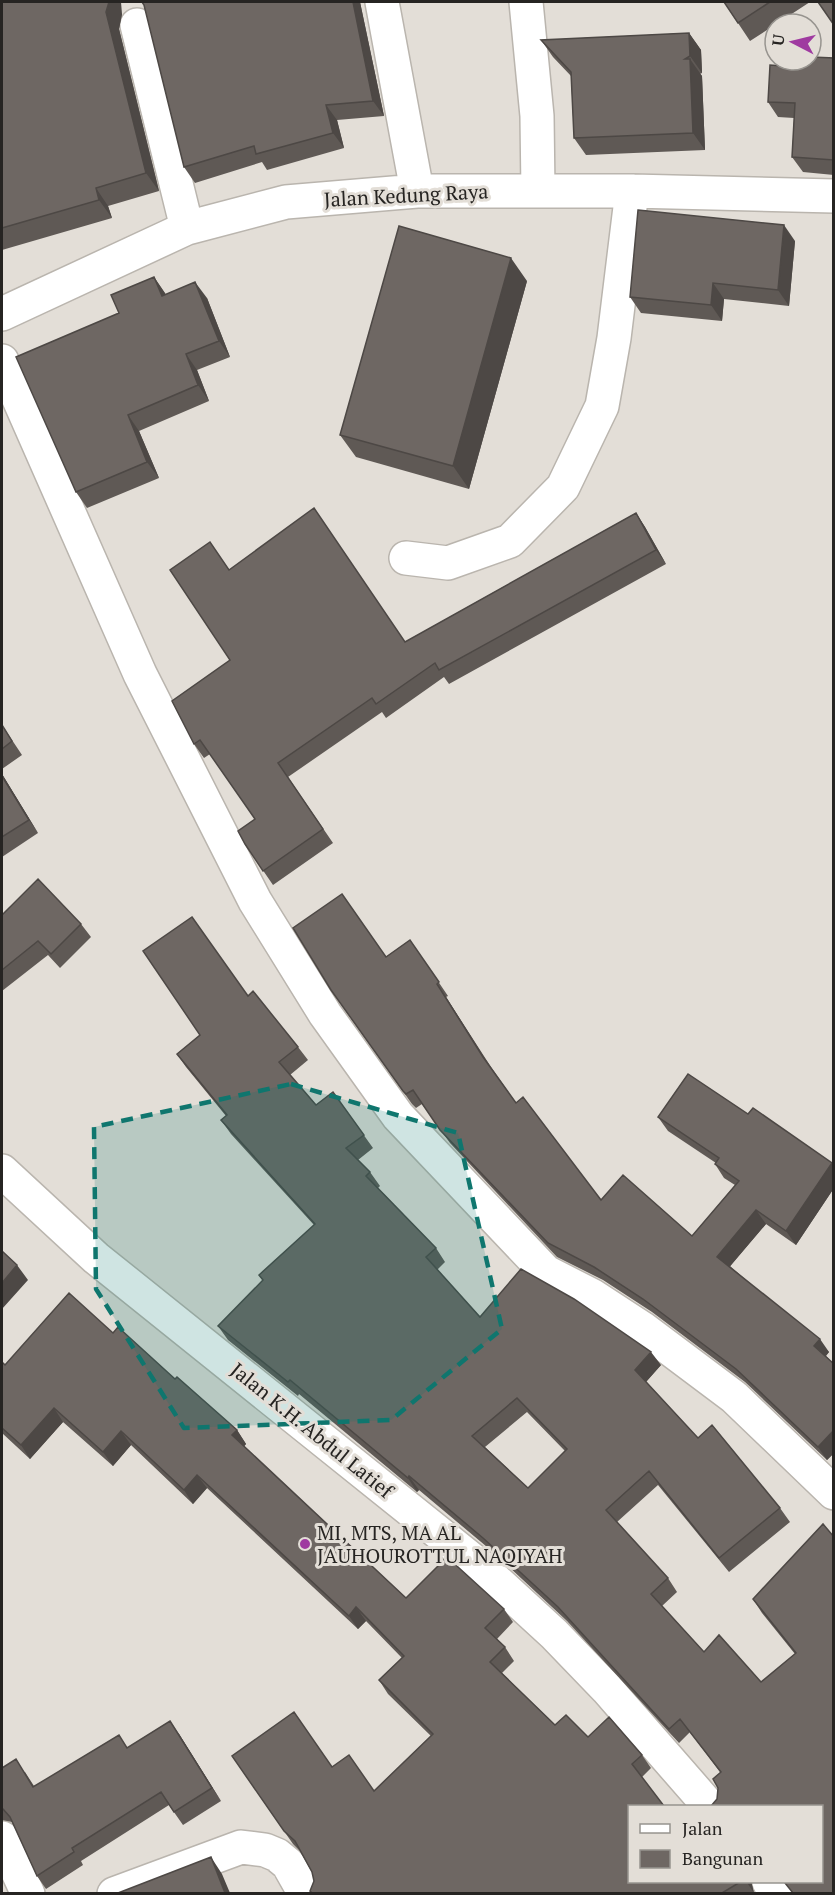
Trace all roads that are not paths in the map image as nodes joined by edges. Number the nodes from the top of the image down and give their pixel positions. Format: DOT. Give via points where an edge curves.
graph roads {
  1 [pos="382,2"];
  2 [pos="526,2"];
  3 [pos="137,25"];
  4 [pos="417,190"];
  5 [pos="538,191"];
  6 [pos="632,191"];
  7 [pos="834,196"];
  8 [pos="187,228"];
  9 [pos="2,314"];
  10 [pos="2,361"];
  11 [pos="406,558"];
  12 [pos="2,1171"];
  13 [pos="834,1494"];
  14 [pos="708,1805"];
  15 [pos="2,1838"];
  16 [pos="28,1893"];
  17 [pos="114,1893"];
  18 [pos="305,1893"];
  1 -- 4 [label="street"];
  2 -- 5 [label="street" via="537,116"];
  3 -- 8 [label="street"];
  4 -- 5 [label="street, Jalan Kedung Raya"];
  4 -- 8 [label="street, Jalan Kedung Raya" via="286,202"];
  5 -- 6 [label="street, Jalan Kedung Raya"];
  6 -- 7 [label="street, Jalan Kedung Raya"];
  6 -- 11 [label="street" via="602,406 563,487 510,541 448,563"];
  8 -- 9 [label="street, Jalan Kedung Raya"];
  10 -- 13 [label="street" via="140,674 255,901 325,1014 398,1116 546,1272 642,1328 734,1397"];
  12 -- 14 [label="street, Jalan K.H. Abdul Latief" via="96,1258 480,1566 569,1649"];
  15 -- 16 [label="street"];
  17 -- 18 [label="street" via="241,1847 277,1855 288,1864"];
}
